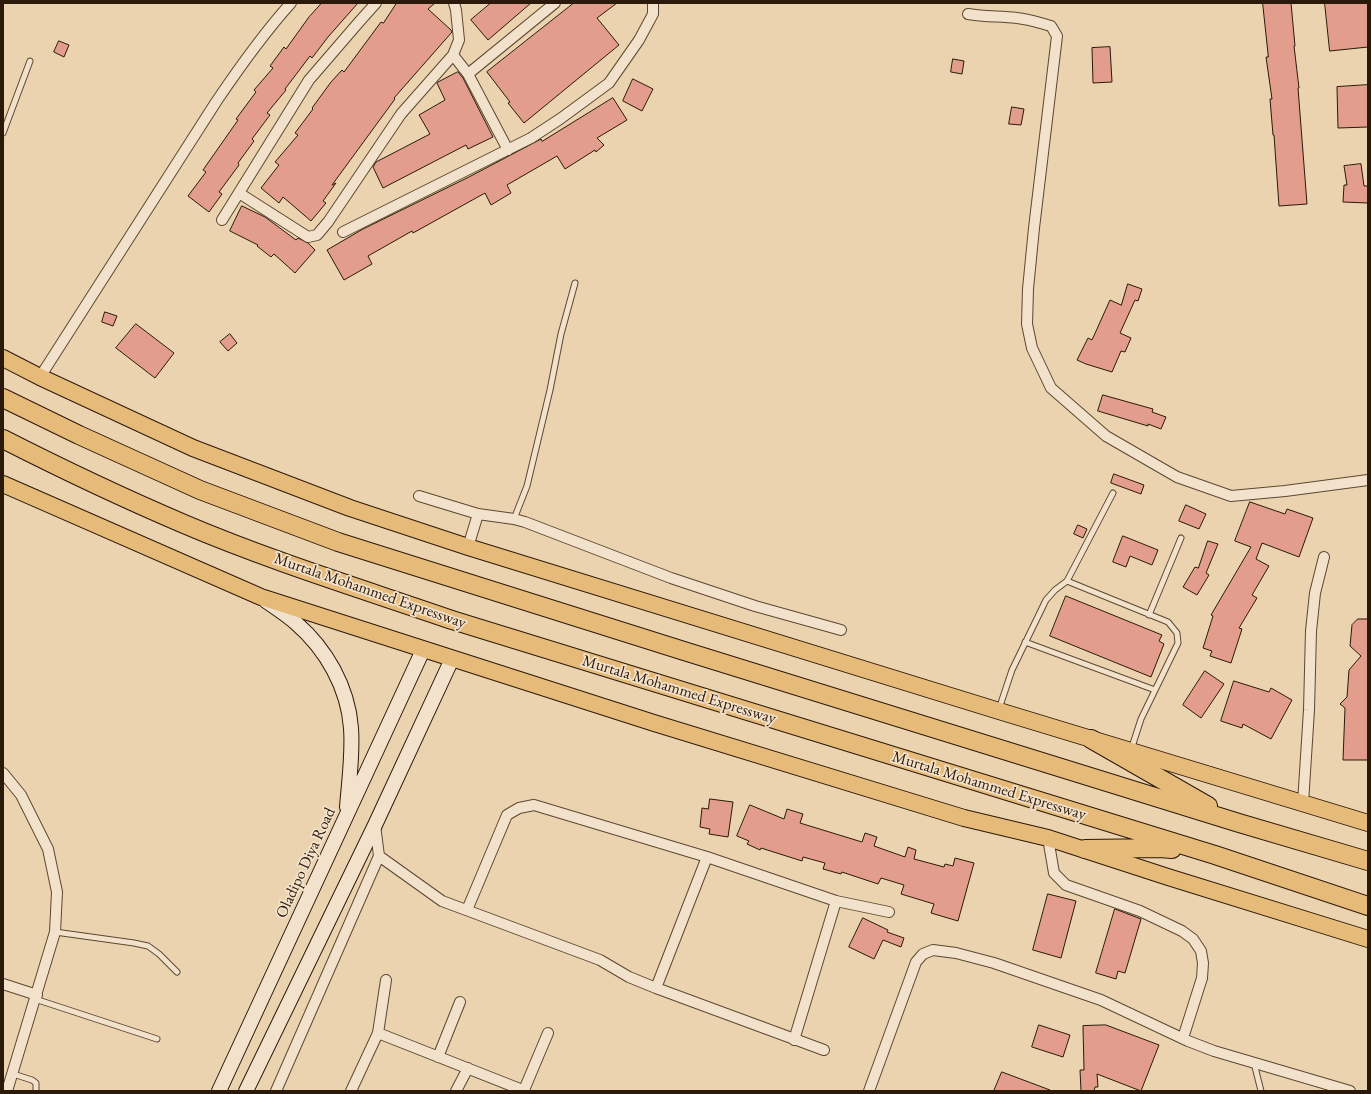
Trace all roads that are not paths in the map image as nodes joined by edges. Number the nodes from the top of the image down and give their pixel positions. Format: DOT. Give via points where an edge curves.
graph roads {
  1 [pos="291,3"];
  2 [pos="376,3"];
  3 [pos="454,3"];
  4 [pos="555,3"];
  5 [pos="653,3"];
  6 [pos="968,14"];
  7 [pos="452,55"];
  8 [pos="30,61"];
  9 [pos="468,74"];
  10 [pos="3,133"];
  11 [pos="508,150"];
  12 [pos="239,193"];
  13 [pos="222,220"];
  14 [pos="343,232"];
  15 [pos="575,283"];
  16 [pos="3,358"];
  17 [pos="40,377"];
  18 [pos="3,398"];
  19 [pos="3,439"];
  20 [pos="1368,480"];
  21 [pos="3,484"];
  22 [pos="1113,493"];
  23 [pos="419,496"];
  24 [pos="478,514"];
  25 [pos="514,519"];
  26 [pos="1181,538"];
  27 [pos="468,547"];
  28 [pos="1324,557"];
  29 [pos="1067,581"];
  30 [pos="261,597"];
  31 [pos="1149,615"];
  32 [pos="840,630"];
  33 [pos="1026,642"];
  34 [pos="423,650"];
  35 [pos="452,659"];
  36 [pos="1155,690"];
  37 [pos="999,711"];
  38 [pos="1091,739"];
  39 [pos="1131,751"];
  40 [pos="3,773"];
  41 [pos="1303,803"];
  42 [pos="347,814"];
  43 [pos="1239,823"];
  44 [pos="1368,823"];
  45 [pos="375,825"];
  46 [pos="1048,838"];
  47 [pos="1085,849"];
  48 [pos="379,856"];
  49 [pos="1215,856"];
  50 [pos="707,857"];
  51 [pos="1368,861"];
  52 [pos="836,901"];
  53 [pos="1368,906"];
  54 [pos="467,910"];
  55 [pos="889,912"];
  56 [pos="55,932"];
  57 [pos="1368,939"];
  58 [pos="177,972"];
  59 [pos="386,980"];
  60 [pos="3,984"];
  61 [pos="656,988"];
  62 [pos="36,997"];
  63 [pos="460,1002"];
  64 [pos="378,1033"];
  65 [pos="548,1033"];
  66 [pos="1182,1038"];
  67 [pos="157,1039"];
  68 [pos="794,1040"];
  69 [pos="824,1050"];
  70 [pos="438,1056"];
  71 [pos="1254,1062"];
  72 [pos="468,1068"];
  73 [pos="13,1074"];
  74 [pos="7,1091"];
  75 [pos="36,1091"];
  76 [pos="219,1091"];
  77 [pos="246,1091"];
  78 [pos="276,1091"];
  79 [pos="351,1091"];
  80 [pos="456,1091"];
  81 [pos="524,1091"];
  82 [pos="869,1091"];
  83 [pos="1261,1091"];
  84 [pos="1350,1091"];
  1 -- 17 [label="street" via="233,77"];
  2 -- 12 [label="street" via="310,80"];
  3 -- 7 [label="street" via="460,40"];
  4 -- 9 [label="street"];
  5 -- 11 [label="street" via="653,14 639,40 609,83 560,119"];
  6 -- 20 [label="street" via="1038,22 1051,26 1057,36 1034,228 1027,324 1032,348 1051,388 1106,436 1177,477 1231,496"];
  7 -- 9 [label="street"];
  7 -- 12 [label="street" via="401,114 317,235 308,237"];
  8 -- 10 [label="lane"];
  9 -- 11 [label="street"];
  11 -- 14 [label="street"];
  12 -- 13 [label="street"];
  15 -- 25 [label="lane" via="527,486"];
  16 -- 17 [label="main road"];
  17 -- 27 [label="main road" via="193,448 350,508"];
  18 -- 43 [label="highway" via="200,490 338,542"];
  19 -- 49 [label="highway, Murtala Mohammed Expressway" via="184,524 336,580 460,622"];
  21 -- 30 [label="main road"];
  22 -- 29 [label="lane"];
  23 -- 24 [label="street"];
  24 -- 25 [label="street"];
  24 -- 27 [label="street"];
  25 -- 32 [label="street" via="671,578 755,606"];
  26 -- 31 [label="lane"];
  27 -- 37 [label="main road"];
  28 -- 41 [label="street" via="1315,593 1311,631"];
  29 -- 31 [label="lane"];
  29 -- 33 [label="lane" via="1046,600"];
  30 -- 34 [label="main road"];
  30 -- 42 [label="main road" via="296,622 329,660 336,674 345,698 351,727"];
  31 -- 36 [label="lane" via="1168,622 1178,633 1178,643"];
  33 -- 36 [label="lane"];
  33 -- 37 [label="lane" via="1012,670"];
  34 -- 35 [label="main road"];
  34 -- 42 [label="main road, Oladipo Diya Road"];
  35 -- 45 [label="main road"];
  35 -- 46 [label="main road" via="950,814"];
  36 -- 39 [label="lane" via="1141,719"];
  37 -- 38 [label="main road"];
  38 -- 39 [label="main road"];
  38 -- 43 [label="highway"];
  39 -- 41 [label="main road"];
  40 -- 56 [label="street" via="21,794 48,849 57,892"];
  41 -- 44 [label="main road"];
  42 -- 76 [label="main road, Oladipo Diya Road"];
  43 -- 51 [label="highway"];
  45 -- 48 [label="street"];
  45 -- 77 [label="main road"];
  46 -- 47 [label="main road"];
  46 -- 66 [label="street" via="1054,873 1066,885 1140,911 1193,939 1201,951 1202,978"];
  47 -- 49 [label="highway" via="1160,848"];
  47 -- 57 [label="main road"];
  48 -- 54 [label="street" via="442,901"];
  48 -- 78 [label="street"];
  49 -- 53 [label="highway, Murtala Mohammed Expressway"];
  50 -- 52 [label="street"];
  50 -- 54 [label="street" via="534,805 519,808 507,815"];
  50 -- 61 [label="street"];
  52 -- 55 [label="street"];
  52 -- 68 [label="street"];
  54 -- 61 [label="street" via="600,960 629,977"];
  56 -- 58 [label="lane" via="148,946"];
  56 -- 62 [label="street"];
  59 -- 64 [label="street"];
  60 -- 62 [label="street"];
  61 -- 68 [label="street"];
  62 -- 67 [label="lane"];
  62 -- 73 [label="street"];
  63 -- 70 [label="street"];
  64 -- 70 [label="street"];
  64 -- 79 [label="street"];
  65 -- 81 [label="street"];
  66 -- 71 [label="street" via="1214,1051"];
  66 -- 82 [label="street" via="1101,1000 994,963 933,950 923,954 916,962"];
  68 -- 69 [label="street"];
  70 -- 72 [label="street"];
  71 -- 83 [label="lane"];
  71 -- 84 [label="street"];
  72 -- 80 [label="street"];
  72 -- 81 [label="street"];
  73 -- 74 [label="street"];
  73 -- 75 [label="lane" via="32,1080 36,1083"];
}
